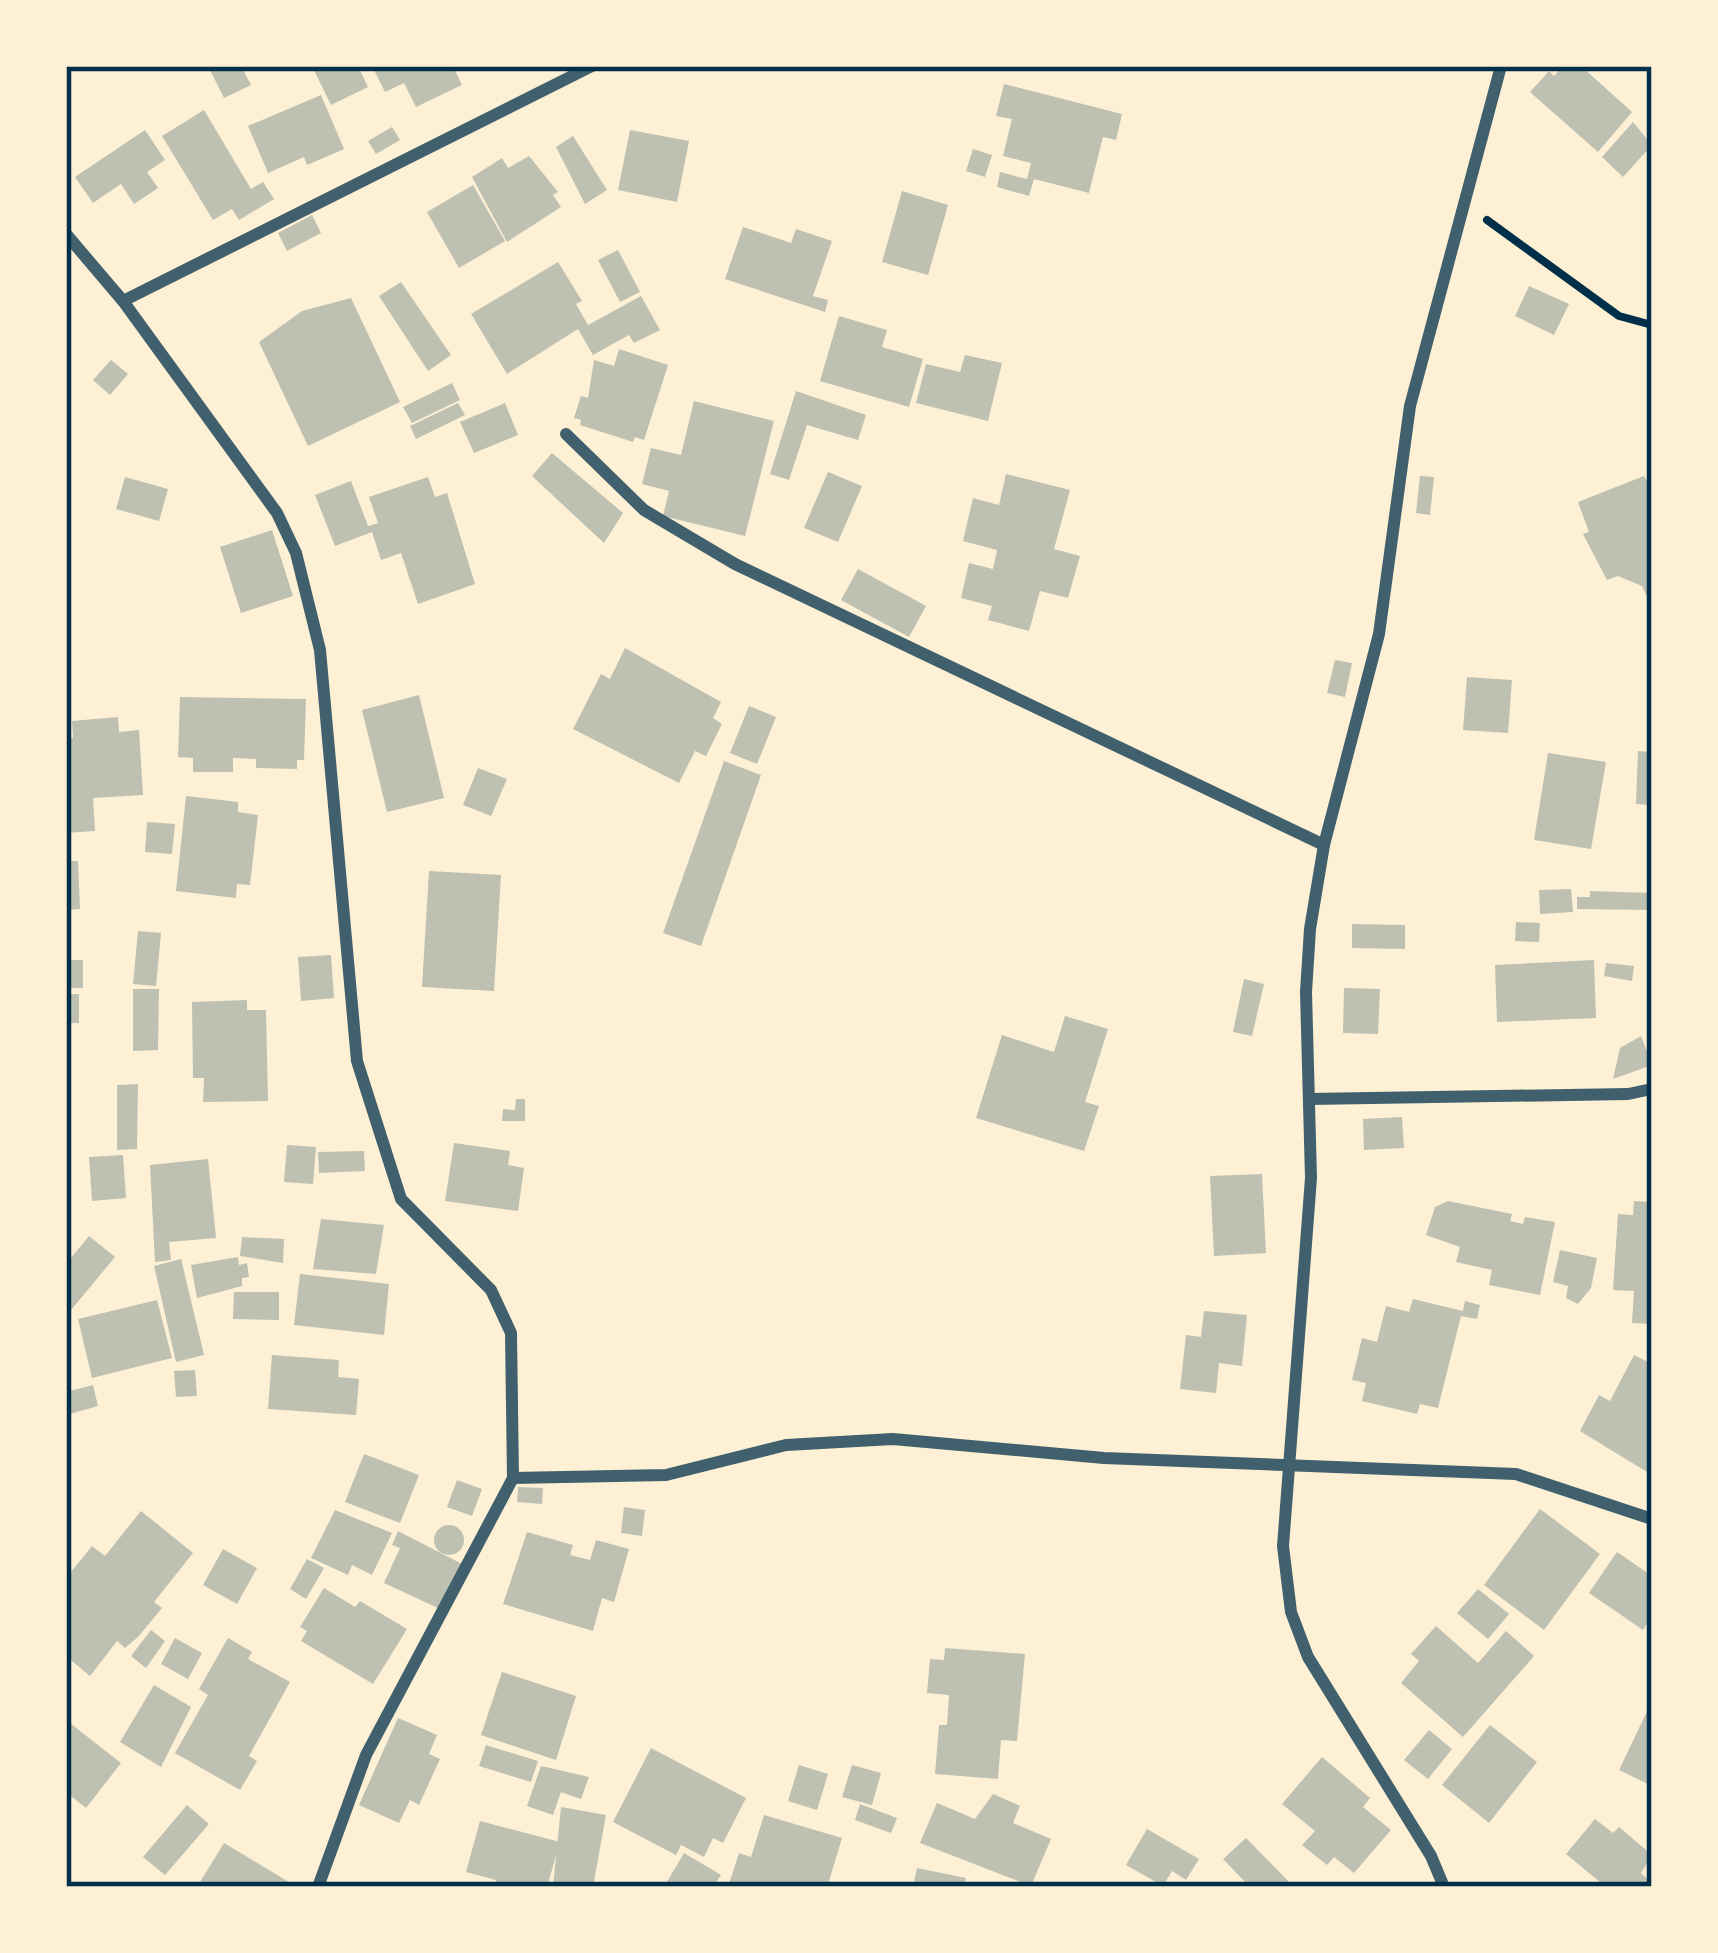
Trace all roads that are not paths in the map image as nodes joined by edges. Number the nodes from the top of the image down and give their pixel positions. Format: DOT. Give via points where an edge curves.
graph roads {
  1 [pos="592,66"];
  2 [pos="1501,66"];
  3 [pos="66,234"];
  4 [pos="123,302"];
  5 [pos="566,434"];
  6 [pos="1324,845"];
  7 [pos="1652,1089"];
  8 [pos="1309,1099"];
  9 [pos="1290,1468"];
  10 [pos="513,1478"];
  11 [pos="1652,1520"];
  12 [pos="318,1887"];
  13 [pos="1444,1887"];
  1 -- 4 [label="street"];
  2 -- 6 [label="street" via="1410,406 1379,634"];
  3 -- 4 [label="street"];
  4 -- 10 [label="street" via="277,513 296,553 316,618 357,1061 401,1198 504,1310 512,1333"];
  5 -- 6 [label="street" via="644,510 734,564"];
  6 -- 8 [label="street" via="1307,971"];
  7 -- 8 [label="street"];
  8 -- 9 [label="street"];
  9 -- 10 [label="street" via="892,1439 786,1445 666,1475"];
  9 -- 11 [label="street" via="1516,1474"];
  9 -- 13 [label="street" via="1283,1546 1308,1657"];
  10 -- 12 [label="street" via="366,1755"];
}
